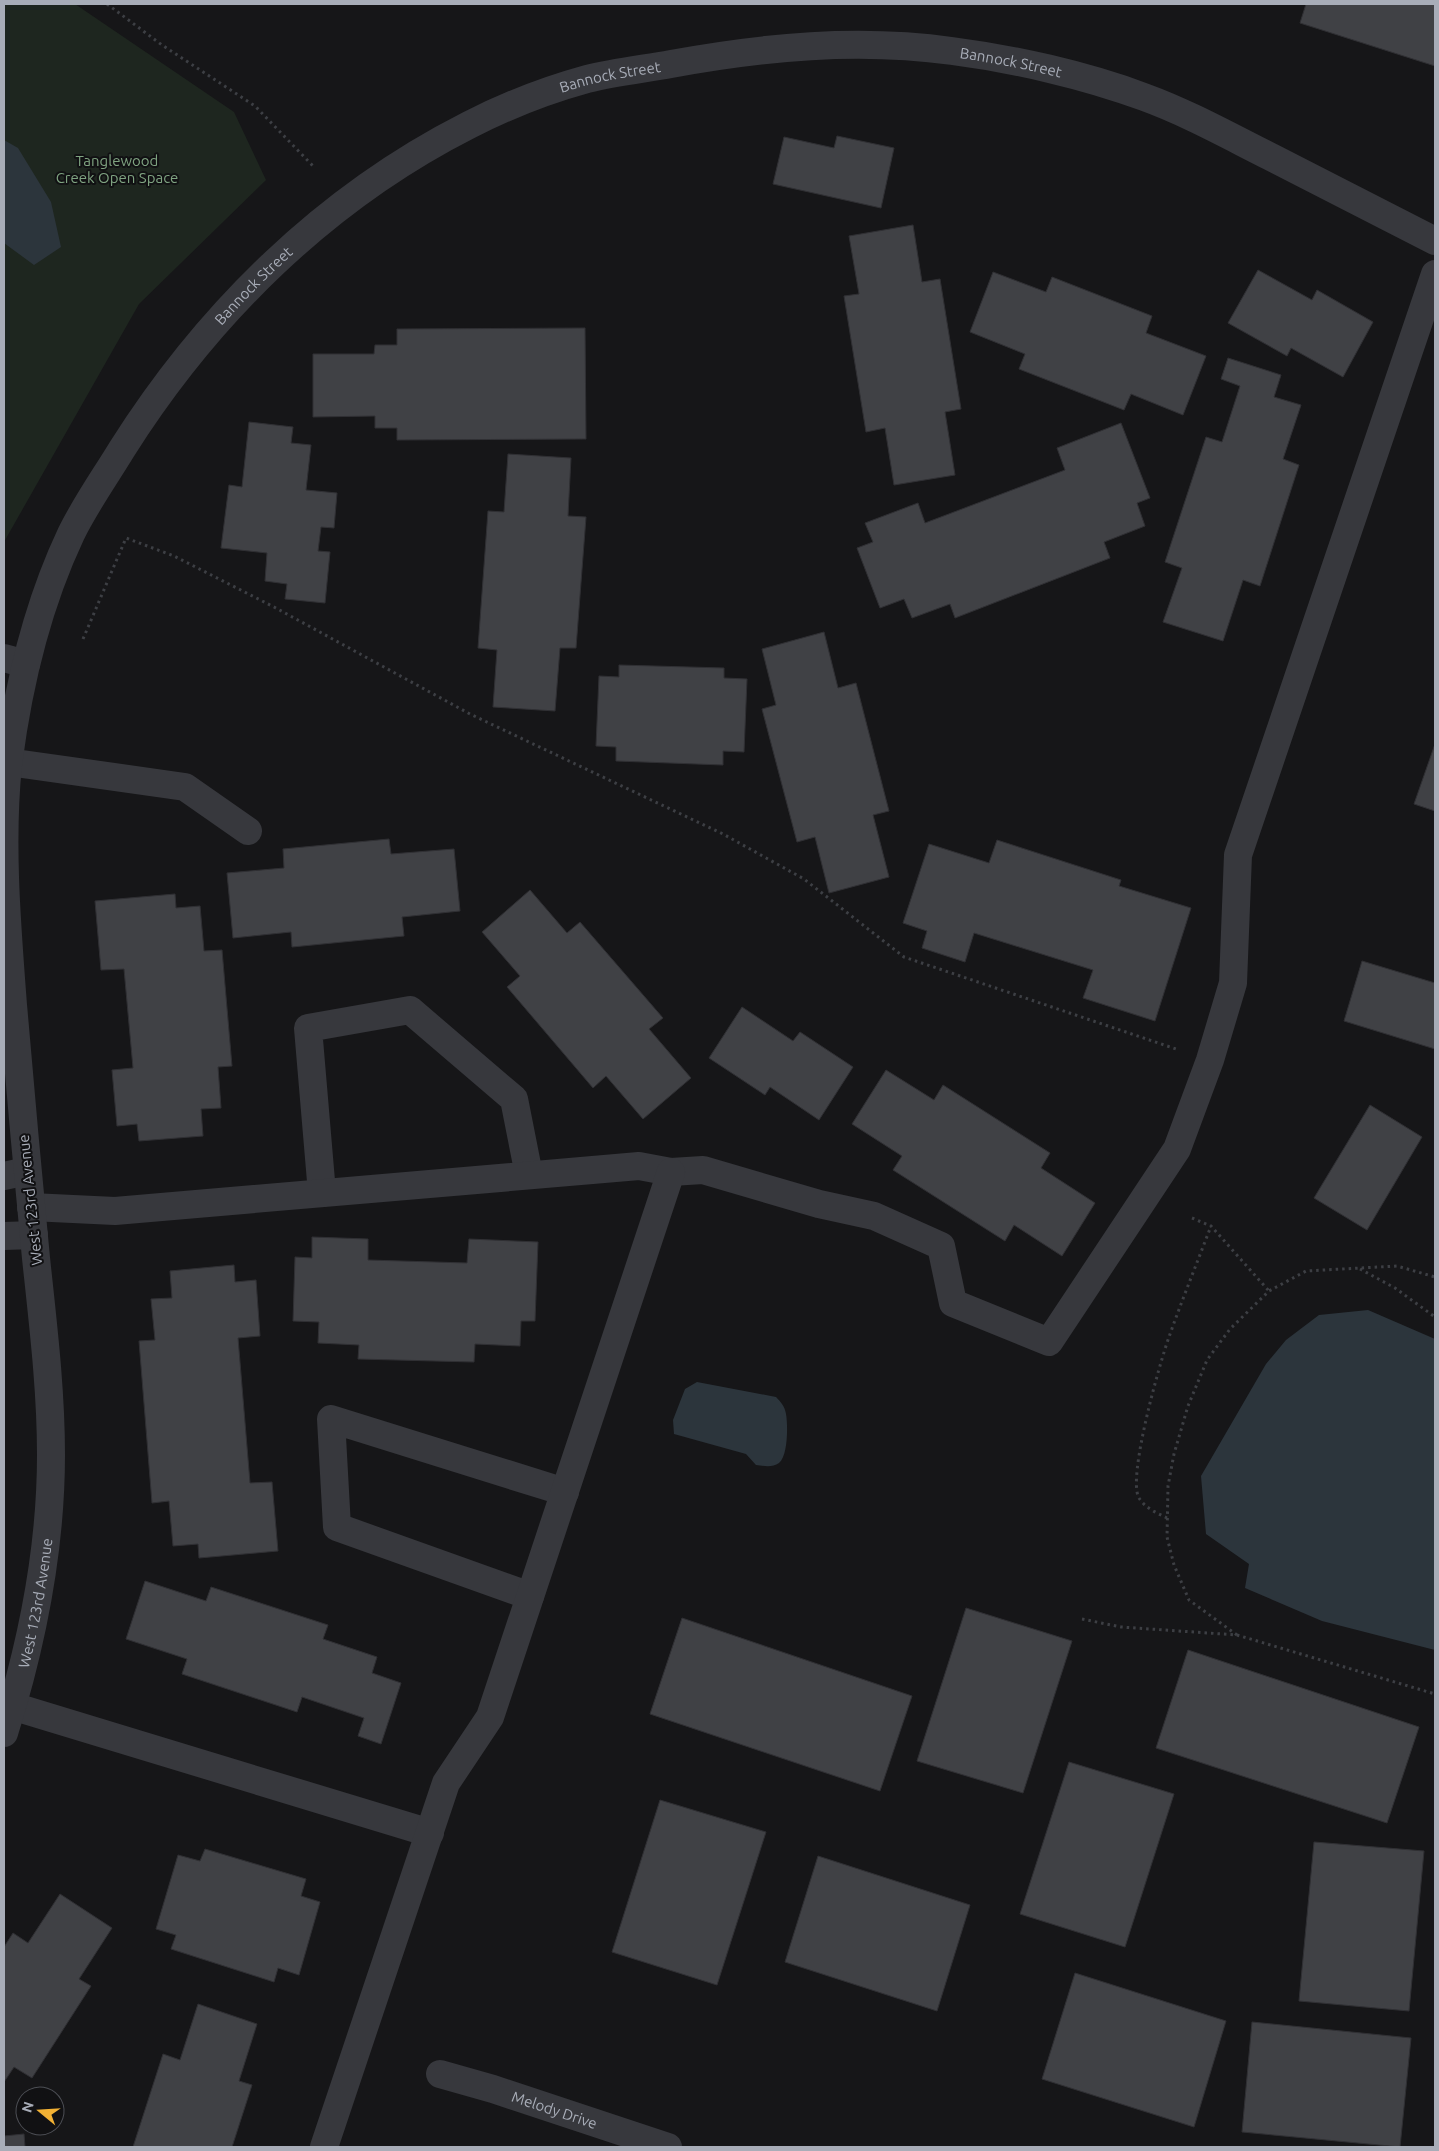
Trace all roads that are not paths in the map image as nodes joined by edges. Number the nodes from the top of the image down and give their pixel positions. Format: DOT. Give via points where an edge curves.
graph roads {
  1 [pos="1435,241"];
  2 [pos="1435,274"];
  3 [pos="15,661"];
  4 [pos="8,762"];
  5 [pos="248,831"];
  6 [pos="671,1172"];
  7 [pos="16,1173"];
  8 [pos="529,1176"];
  9 [pos="322,1194"];
  10 [pos="31,1207"];
  11 [pos="34,1235"];
  12 [pos="4,1236"];
  13 [pos="565,1492"];
  14 [pos="530,1596"];
  15 [pos="12,1706"];
  16 [pos="4,1733"];
  17 [pos="430,1833"];
  18 [pos="440,2074"];
  19 [pos="324,2147"];
  20 [pos="668,2147"];
  1 -- 3 [label="street, Bannock Street" via="1190,116 1139,95 1060,71 951,50 856,43 726,54 594,77 540,94 473,123 413,156 342,204 298,240 225,312 146,411 73,529"];
  2 -- 6 [label="street" via="1238,854 1233,983 1206,1069 1177,1149 1049,1342 953,1303 941,1246 874,1216 819,1204 702,1170"];
  3 -- 4 [label="street, West 123rd Avenue"];
  4 -- 5 [label="street" via="185,787"];
  4 -- 7 [label="street, West 123rd Avenue" via="4,801 6,906"];
  6 -- 8 [label="street" via="639,1166"];
  6 -- 13 [label="street"];
  7 -- 10 [label="street, West 123rd Avenue"];
  8 -- 9 [label="street"];
  8 -- 9 [label="street" via="514,1098 410,1010 308,1028"];
  9 -- 10 [label="street" via="116,1211"];
  10 -- 11 [label="street, West 123rd Avenue"];
  11 -- 12 [label="street"];
  11 -- 15 [label="street, West 123rd Avenue" via="49,1390 51,1460 47,1532 38,1596 26,1659"];
  13 -- 14 [label="street"];
  13 -- 14 [label="street" via="331,1419 337,1527"];
  14 -- 17 [label="street" via="490,1717 446,1783"];
  15 -- 16 [label="street, West 123rd Avenue"];
  15 -- 17 [label="street"];
  17 -- 19 [label="street"];
  18 -- 20 [label="street, Melody Drive"];
}
